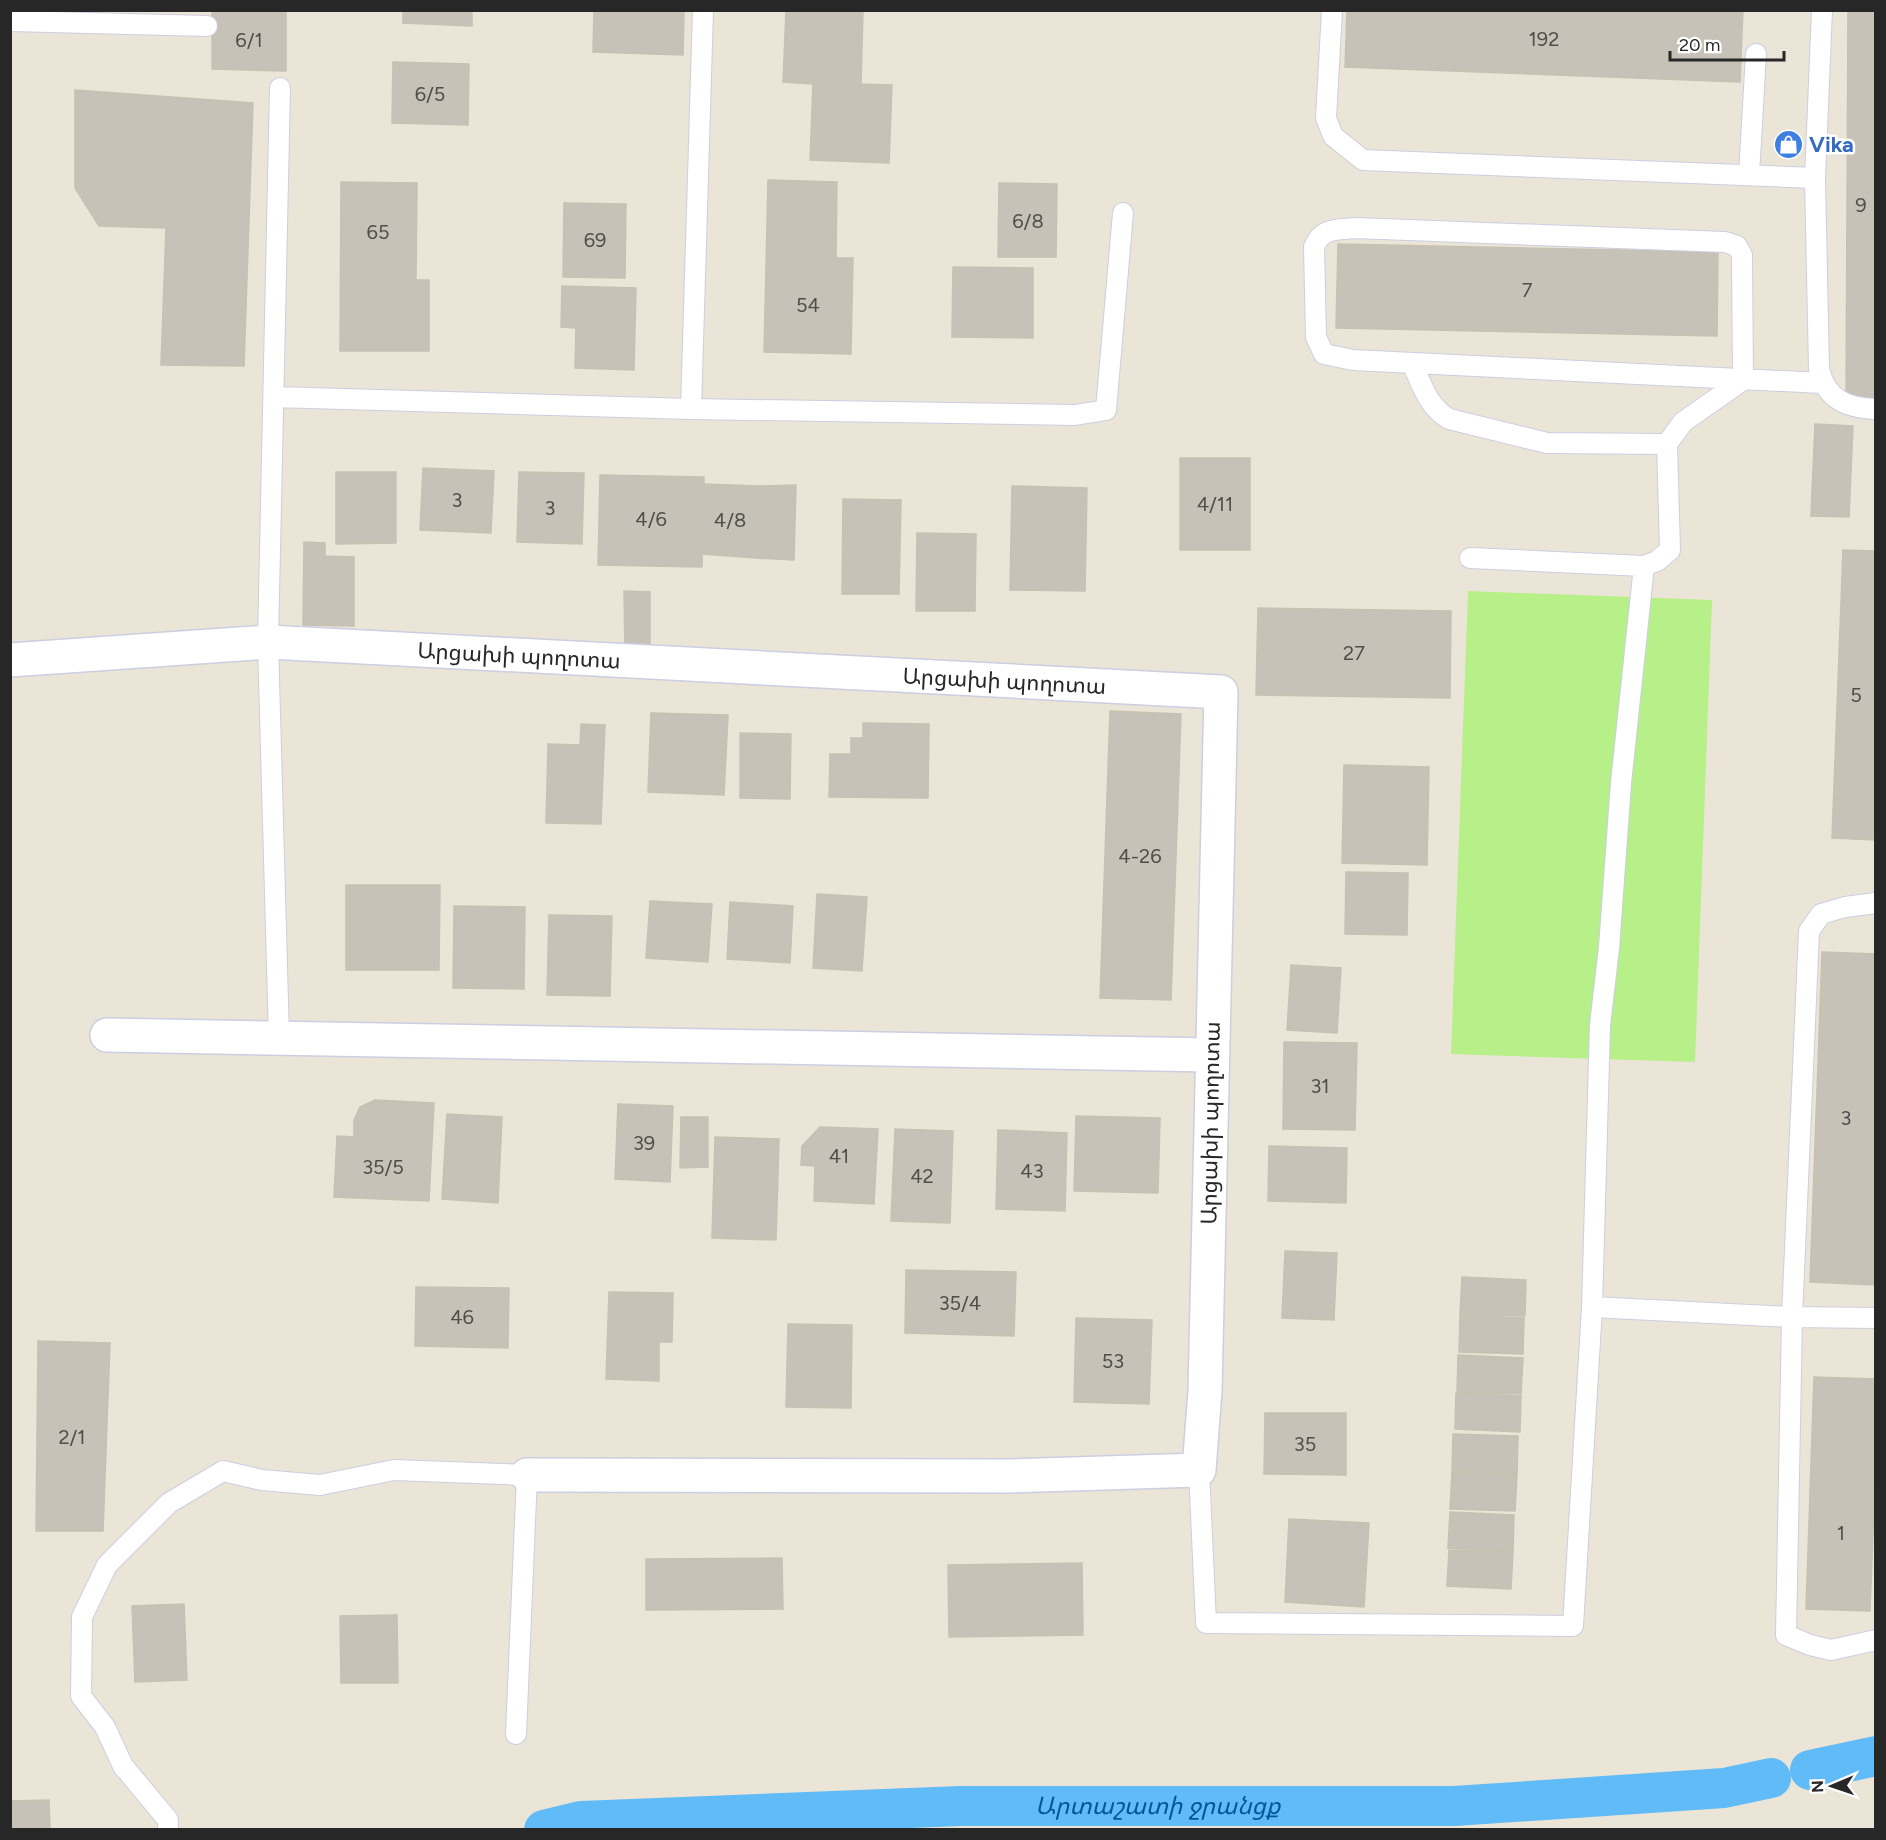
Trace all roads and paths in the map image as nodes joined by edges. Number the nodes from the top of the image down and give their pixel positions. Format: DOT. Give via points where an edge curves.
graph roads {
  1 [pos="704,10"];
  2 [pos="1332,10"];
  3 [pos="1822,10"];
  4 [pos="10,21"];
  5 [pos="207,26"];
  6 [pos="1756,54"];
  7 [pos="280,88"];
  8 [pos="1749,175"];
  9 [pos="1815,178"];
  10 [pos="1123,213"];
  11 [pos="1412,363"];
  12 [pos="1743,380"];
  13 [pos="1822,383"];
  14 [pos="274,398"];
  15 [pos="691,409"];
  16 [pos="1875,410"];
  17 [pos="1666,444"];
  18 [pos="1470,558"];
  19 [pos="1644,566"];
  20 [pos="268,642"];
  21 [pos="10,660"];
  22 [pos="1875,903"];
  23 [pos="107,1035"];
  24 [pos="279,1038"];
  25 [pos="1211,1055"];
  26 [pos="1592,1307"];
  27 [pos="1792,1317"];
  28 [pos="1875,1318"];
  29 [pos="1199,1470"];
  30 [pos="527,1475"];
  31 [pos="1875,1640"];
  32 [pos="516,1734"];
  33 [pos="168,1830"];
  1 -- 15 [label="lane"];
  2 -- 8 [label="lane" via="1326,118 1333,136 1363,160"];
  3 -- 9 [label="lane"];
  4 -- 5 [label="lane"];
  6 -- 8 [label="lane"];
  7 -- 14 [label="lane"];
  8 -- 9 [label="lane"];
  9 -- 13 [label="lane"];
  10 -- 15 [label="lane" via="1106,410 1075,415"];
  11 -- 12 [label="lane"];
  11 -- 12 [label="lane" via="1353,360 1324,354 1316,337 1314,247 1323,232 1356,228 1725,242 1737,246 1742,255"];
  11 -- 17 [label="lane" via="1431,404 1449,420 1547,443"];
  12 -- 13 [label="lane"];
  12 -- 17 [label="lane" via="1683,422"];
  13 -- 16 [label="lane" via="1830,394 1858,409"];
  14 -- 15 [label="lane"];
  14 -- 20 [label="lane"];
  17 -- 19 [label="lane" via="1670,550"];
  18 -- 19 [label="lane"];
  19 -- 26 [label="lane" via="1600,1025"];
  20 -- 21 [label="street, Արցախի պողոտա"];
  20 -- 24 [label="lane"];
  20 -- 25 [label="street, Արցախի պողոտա" via="1221,692"];
  22 -- 27 [label="lane" via="1821,914 1809,931"];
  23 -- 24 [label="street"];
  24 -- 25 [label="street"];
  25 -- 29 [label="street, Արցախի պողոտա" via="1205,1391"];
  26 -- 27 [label="lane"];
  26 -- 29 [label="lane" via="1573,1626 1206,1623"];
  27 -- 28 [label="lane"];
  27 -- 31 [label="lane" via="1786,1635 1831,1650"];
  29 -- 30 [label="street" via="1009,1476"];
  30 -- 32 [label="lane"];
  30 -- 33 [label="lane" via="394,1470 320,1485 262,1480 223,1471 169,1503 107,1565 82,1617 81,1696 105,1727 123,1766 168,1820"];
}
